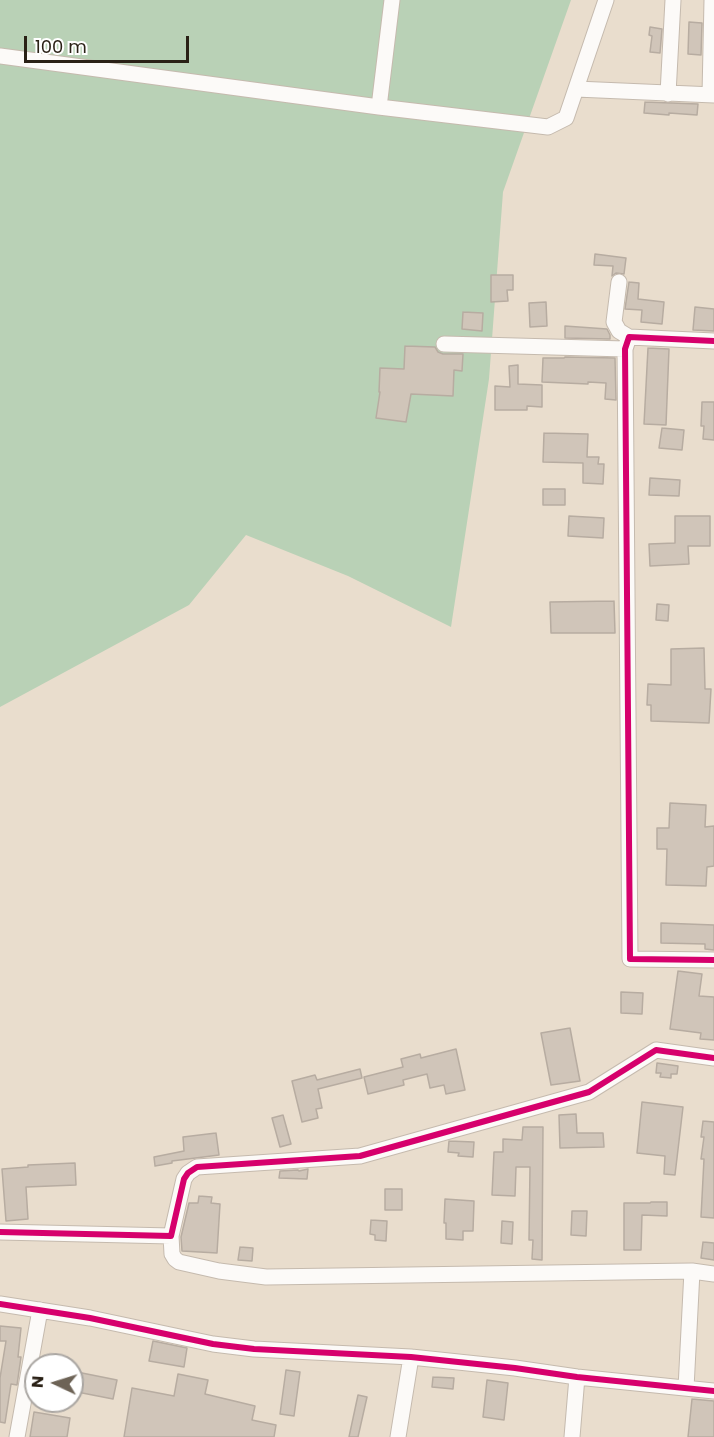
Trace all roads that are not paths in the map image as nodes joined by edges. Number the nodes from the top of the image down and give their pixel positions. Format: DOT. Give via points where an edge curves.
graph roads {
  1 [pos="392,0"];
  2 [pos="606,0"];
  3 [pos="673,0"];
  4 [pos="712,0"];
  5 [pos="0,56"];
  6 [pos="576,89"];
  7 [pos="668,94"];
  8 [pos="712,95"];
  9 [pos="379,107"];
  10 [pos="618,282"];
  11 [pos="714,341"];
  12 [pos="627,343"];
  13 [pos="444,344"];
  14 [pos="714,960"];
  15 [pos="714,1058"];
  16 [pos="0,1232"];
  17 [pos="171,1236"];
  18 [pos="692,1271"];
  19 [pos="714,1274"];
  20 [pos="0,1304"];
  21 [pos="39,1310"];
  22 [pos="411,1357"];
  23 [pos="577,1377"];
  24 [pos="686,1388"];
  25 [pos="714,1391"];
  26 [pos="17,1437"];
  27 [pos="398,1437"];
  28 [pos="572,1437"];
  1 -- 9 [label="street"];
  2 -- 6 [label="street"];
  3 -- 7 [label="street"];
  4 -- 8 [label="street"];
  5 -- 9 [label="street"];
  6 -- 7 [label="street"];
  6 -- 9 [label="street" via="566,118 548,127"];
  7 -- 8 [label="street"];
  10 -- 12 [label="street" via="614,322"];
  11 -- 12 [label="street"];
  12 -- 13 [label="street"];
  12 -- 14 [label="street" via="630,959"];
  15 -- 17 [label="street" via="656,1050 589,1092 360,1156 197,1167 184,1179"];
  16 -- 17 [label="street"];
  17 -- 18 [label="street" via="172,1254 179,1262 267,1277"];
  18 -- 19 [label="street"];
  18 -- 24 [label="street"];
  20 -- 21 [label="street"];
  21 -- 22 [label="street" via="254,1349"];
  21 -- 26 [label="street"];
  22 -- 23 [label="street"];
  22 -- 27 [label="street"];
  23 -- 24 [label="street"];
  23 -- 28 [label="street"];
  24 -- 25 [label="street"];
}
